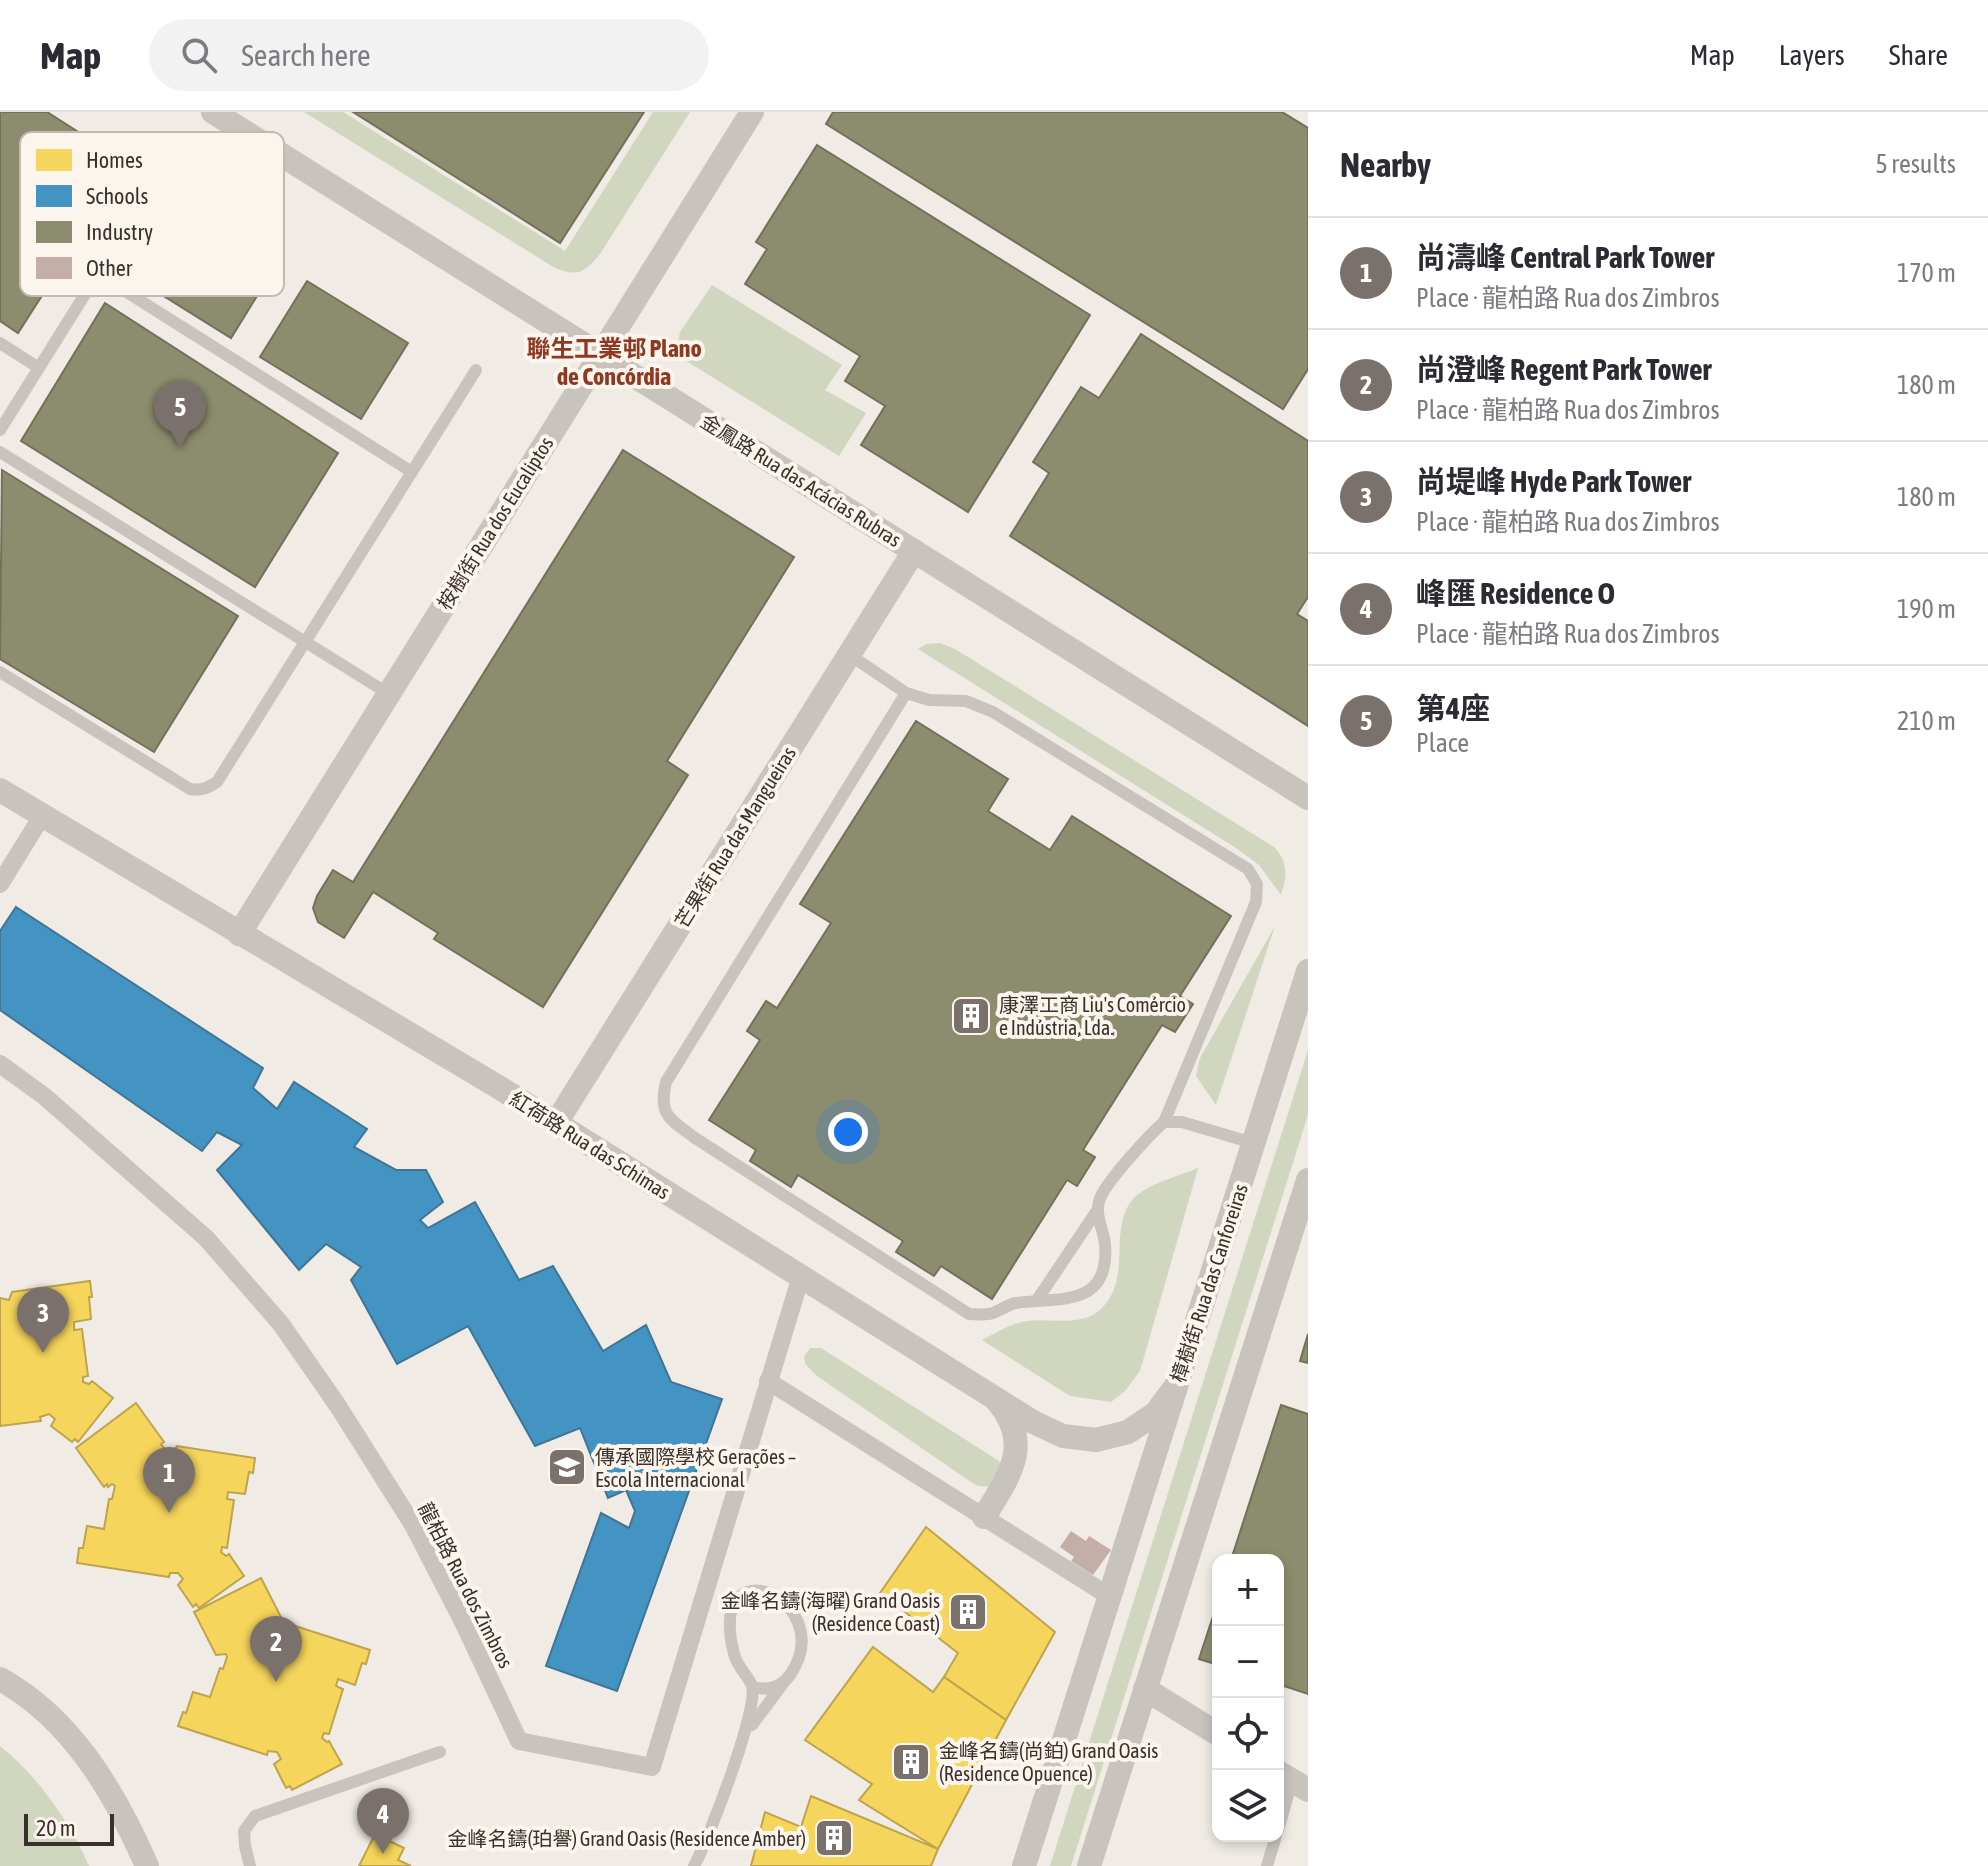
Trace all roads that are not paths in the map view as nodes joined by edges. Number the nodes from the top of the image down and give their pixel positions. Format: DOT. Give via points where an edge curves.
graph roads {
  1 [pos="213,112"];
  2 [pos="752,112"];
  3 [pos="245,132"];
  4 [pos="284,156"];
  5 [pos="84,296"];
  6 [pos="133,296"];
  7 [pos="0,343"];
  8 [pos="601,355"];
  9 [pos="39,368"];
  10 [pos="476,370"];
  11 [pos="0,430"];
  12 [pos="0,452"];
  13 [pos="412,472"];
  14 [pos="914,551"];
  15 [pos="305,642"];
  16 [pos="850,655"];
  17 [pos="0,672"];
  18 [pos="906,693"];
  19 [pos="389,694"];
  20 [pos="0,790"];
  21 [pos="1308,798"];
  22 [pos="42,816"];
  23 [pos="0,884"];
  24 [pos="239,934"];
  25 [pos="1308,971"];
  26 [pos="0,1064"];
  27 [pos="1164,1122"];
  28 [pos="556,1123"];
  29 [pos="1253,1143"];
  30 [pos="1308,1180"];
  31 [pos="1096,1212"];
  32 [pos="801,1276"];
  33 [pos="1037,1300"];
  34 [pos="768,1381"];
  35 [pos="1176,1386"];
  36 [pos="994,1397"];
  37 [pos="984,1517"];
  38 [pos="1109,1596"];
  39 [pos="0,1679"];
  40 [pos="786,1681"];
  41 [pos="752,1687"];
  42 [pos="1145,1689"];
  43 [pos="1212,1730"];
  44 [pos="746,1734"];
  45 [pos="440,1752"];
  46 [pos="1293,1781"];
  47 [pos="1284,1810"];
  48 [pos="1274,1842"];
  49 [pos="697,1862"];
  50 [pos="147,1866"];
  51 [pos="250,1866"];
  52 [pos="1024,1866"];
  53 [pos="1089,1866"];
  54 [pos="1267,1866"];
  1 -- 3 [label="street, 金鳳路 Rua das Acácias Rubras"];
  2 -- 8 [label="street, 桉樹街 Rua dos Eucaliptos"];
  4 -- 8 [label="street, 金鳳路 Rua das Acácias Rubras"];
  5 -- 9 [label="lane"];
  6 -- 13 [label="lane"];
  7 -- 9 [label="lane"];
  8 -- 14 [label="street, 金鳳路 Rua das Acácias Rubras"];
  8 -- 19 [label="street, 桉樹街 Rua dos Eucaliptos"];
  9 -- 11 [label="lane"];
  10 -- 13 [label="lane"];
  12 -- 15 [label="lane"];
  13 -- 15 [label="lane"];
  14 -- 16 [label="street, 芒果街 Rua das Mangueiras"];
  14 -- 21 [label="street, 金鳳路 Rua das Acácias Rubras"];
  15 -- 17 [label="lane" via="217,782 199,791"];
  15 -- 19 [label="lane"];
  16 -- 18 [label="lane"];
  16 -- 28 [label="street, 芒果街 Rua das Mangueiras"];
  18 -- 27 [label="lane" via="966,701 993,712 1248,869 1257,884 1256,902"];
  18 -- 33 [label="lane" via="666,1082 662,1100 666,1116 695,1138 969,1314 989,1314 1008,1304"];
  19 -- 24 [label="street, 桉樹街 Rua dos Eucaliptos"];
  20 -- 22 [label="street, 紅荷路 Rua das Schimas"];
  22 -- 23 [label="street"];
  22 -- 24 [label="street, 紅荷路 Rua das Schimas"];
  24 -- 28 [label="street, 紅荷路 Rua das Schimas"];
  25 -- 29 [label="street, 樟樹街 Rua das Canforeiras"];
  26 -- 34 [label="street, 龍柏路 Rua dos Zimbros" via="206,1238 281,1324 413,1525 519,1741 652,1767"];
  27 -- 29 [label="lane" via="1182,1122"];
  27 -- 31 [label="lane" via="1101,1196"];
  28 -- 32 [label="street, 紅荷路 Rua das Schimas"];
  29 -- 35 [label="street, 樟樹街 Rua das Canforeiras"];
  30 -- 42 [label="street"];
  31 -- 33 [label="lane"];
  31 -- 33 [label="lane" via="1105,1242 1104,1271 1087,1294 1063,1301"];
  32 -- 34 [label="street, 龍柏路 Rua dos Zimbros"];
  32 -- 36 [label="street, 紅荷路 Rua das Schimas"];
  34 -- 37 [label="street"];
  35 -- 36 [label="street, 紅荷路 Rua das Schimas" via="1156,1413 1128,1432 1096,1440 1063,1436"];
  35 -- 38 [label="street, 樟樹街 Rua das Canforeiras"];
  36 -- 37 [label="street" via="1008,1413 1016,1455"];
  37 -- 38 [label="street"];
  38 -- 52 [label="street, 樟樹街 Rua das Canforeiras"];
  39 -- 50 [label="street" via="42,1709 86,1756"];
  40 -- 41 [label="lane" via="763,1690"];
  40 -- 41 [label="lane" via="801,1649 796,1618 776,1597 753,1588 745,1591 733,1611 730,1637 736,1661"];
  40 -- 44 [label="lane"];
  41 -- 44 [label="lane"];
  42 -- 43 [label="street"];
  42 -- 53 [label="street"];
  44 -- 49 [label="lane"];
  45 -- 51 [label="lane" via="255,1816 244,1831"];
  46 -- 47 [label="lane"];
  48 -- 54 [label="lane"];
}
